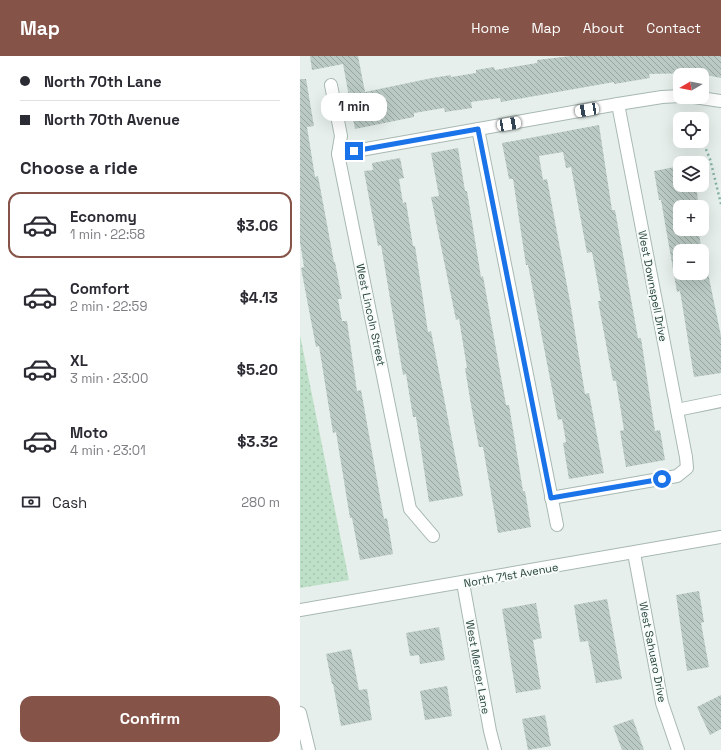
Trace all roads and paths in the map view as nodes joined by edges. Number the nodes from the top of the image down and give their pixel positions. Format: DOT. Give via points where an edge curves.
graph roads {
  1 [pos="331,85"];
  2 [pos="673,96"];
  3 [pos="709,99"];
  4 [pos="721,101"];
  5 [pos="618,104"];
  6 [pos="478,129"];
  7 [pos="705,148"];
  8 [pos="338,154"];
  9 [pos="721,204"];
  10 [pos="721,401"];
  11 [pos="677,410"];
  12 [pos="551,498"];
  13 [pos="557,525"];
  14 [pos="433,536"];
  15 [pos="721,537"];
  16 [pos="634,553"];
  17 [pos="463,583"];
  18 [pos="300,610"];
  19 [pos="300,714"];
  20 [pos="309,750"];
  21 [pos="495,750"];
  22 [pos="678,750"];
  1 -- 8 [label="street, West Lincoln Street" via="341,136"];
  2 -- 5 [label="street"];
  3 -- 4 [label="street"];
  5 -- 6 [label="street"];
  5 -- 11 [label="street, West Downspell Drive"];
  6 -- 8 [label="street"];
  6 -- 12 [label="street"];
  7 -- 9 [label="path"];
  8 -- 14 [label="street, West Lincoln Street" via="410,509"];
  10 -- 11 [label="street"];
  11 -- 12 [label="street, West Downspell Drive" via="687,468 677,476"];
  12 -- 13 [label="street"];
  15 -- 16 [label="street, North 71st Avenue"];
  16 -- 17 [label="street, North 71st Avenue"];
  16 -- 22 [label="street, West Sahuaro Drive" via="662,702"];
  17 -- 18 [label="street, North 71st Avenue"];
  17 -- 21 [label="street, West Mercer Lane"];
  19 -- 20 [label="street"];
}
